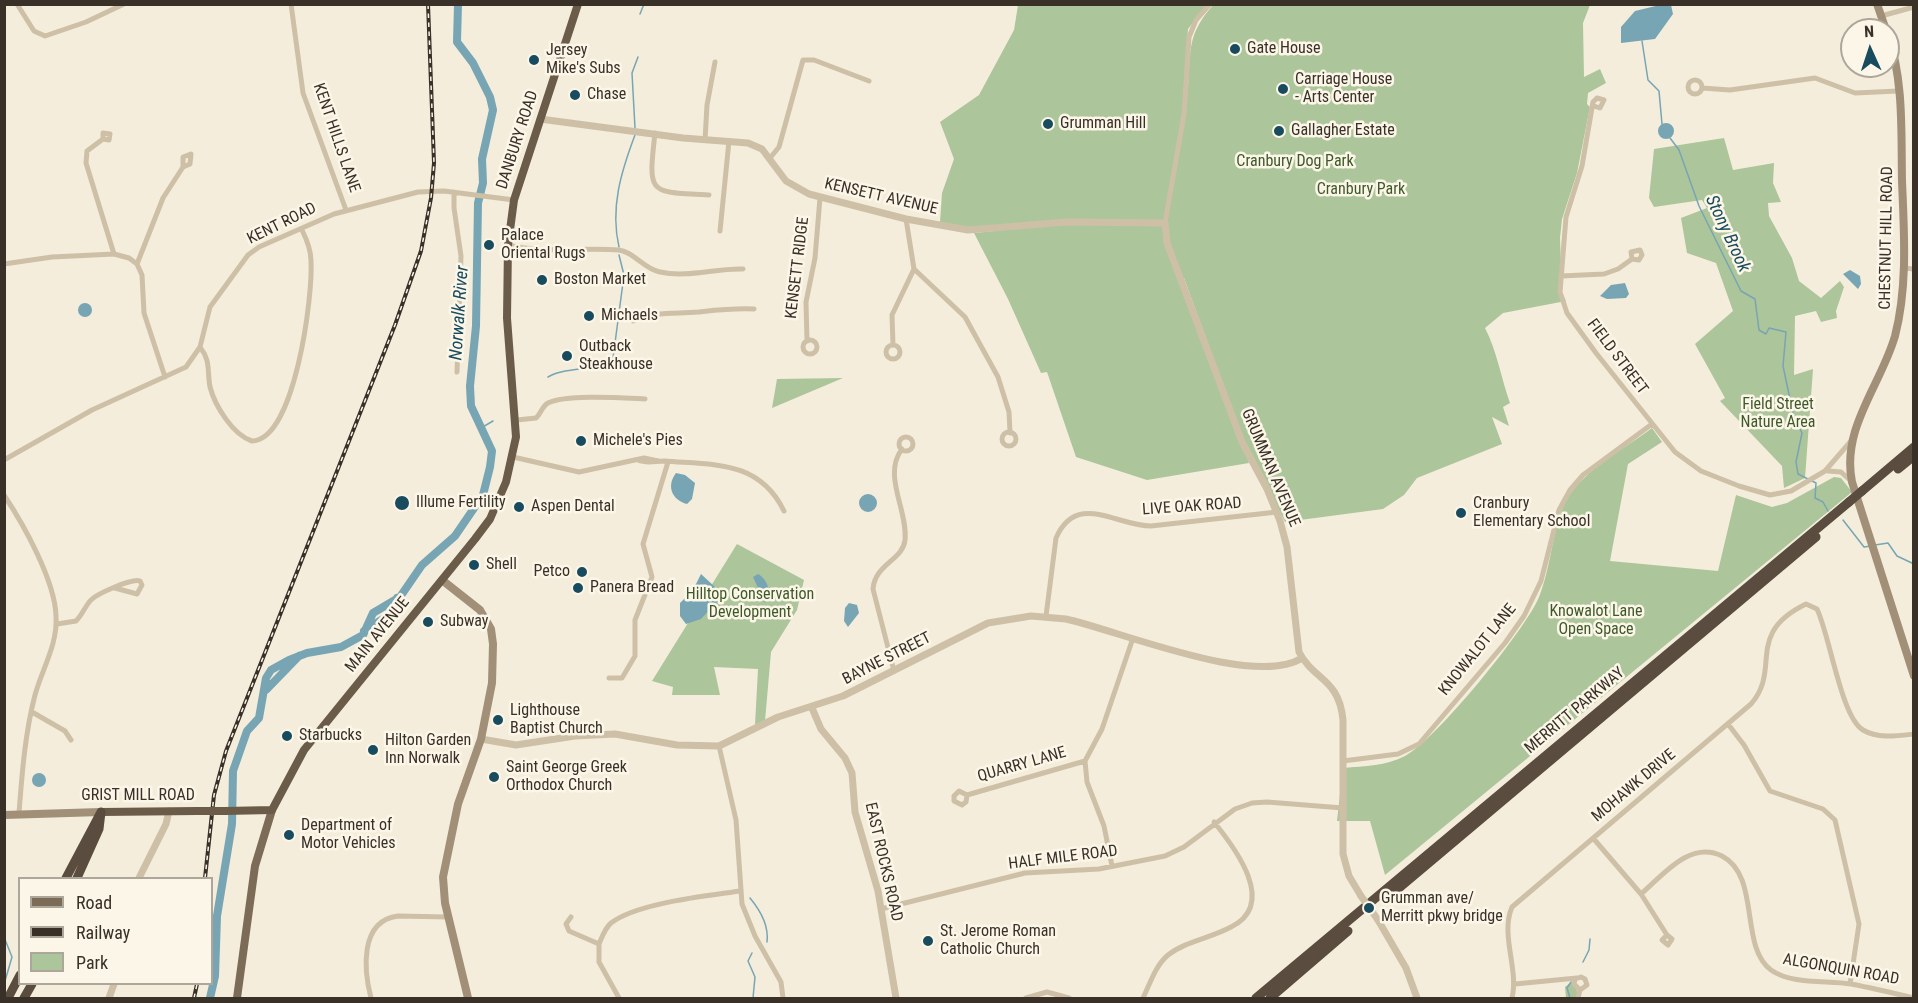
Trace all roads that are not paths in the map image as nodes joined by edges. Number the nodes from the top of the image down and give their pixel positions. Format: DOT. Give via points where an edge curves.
graph roads {
  1 [pos="17,4"];
  2 [pos="124,4"];
  3 [pos="291,4"];
  4 [pos="578,4"];
  5 [pos="1210,4"];
  6 [pos="1877,4"];
  7 [pos="1914,7"];
  8 [pos="1881,16"];
  9 [pos="715,62"];
  10 [pos="1897,78"];
  11 [pos="869,81"];
  12 [pos="1702,88"];
  13 [pos="1898,91"];
  14 [pos="1594,106"];
  15 [pos="540,119"];
  16 [pos="655,133"];
  17 [pos="103,139"];
  18 [pos="705,140"];
  19 [pos="729,141"];
  20 [pos="770,158"];
  21 [pos="183,167"];
  22 [pos="454,192"];
  23 [pos="709,195"];
  24 [pos="820,198"];
  25 [pos="514,200"];
  26 [pos="346,210"];
  27 [pos="906,219"];
  28 [pos="1165,223"];
  29 [pos="302,230"];
  30 [pos="720,231"];
  31 [pos="508,244"];
  32 [pos="114,254"];
  33 [pos="1632,259"];
  34 [pos="4,264"];
  35 [pos="137,264"];
  36 [pos="1903,268"];
  37 [pos="743,269"];
  38 [pos="914,269"];
  39 [pos="1914,269"];
  40 [pos="1561,276"];
  41 [pos="506,289"];
  42 [pos="754,309"];
  43 [pos="633,321"];
  44 [pos="807,341"];
  45 [pos="893,345"];
  46 [pos="200,347"];
  47 [pos="456,372"];
  48 [pos="165,377"];
  49 [pos="645,399"];
  50 [pos="517,420"];
  51 [pos="1652,424"];
  52 [pos="1010,433"];
  53 [pos="1851,440"];
  54 [pos="1914,447"];
  55 [pos="902,449"];
  56 [pos="1914,456"];
  57 [pos="513,457"];
  58 [pos="4,460"];
  59 [pos="668,462"];
  60 [pos="1825,471"];
  61 [pos="1852,482"];
  62 [pos="1863,494"];
  63 [pos="4,495"];
  64 [pos="1850,505"];
  65 [pos="784,511"];
  66 [pos="1277,512"];
  67 [pos="442,580"];
  68 [pos="115,588"];
  69 [pos="1046,616"];
  70 [pos="57,624"];
  71 [pos="1133,638"];
  72 [pos="1914,644"];
  73 [pos="1904,646"];
  74 [pos="1302,658"];
  75 [pos="894,671"];
  76 [pos="1914,676"];
  77 [pos="609,678"];
  78 [pos="812,708"];
  79 [pos="32,712"];
  80 [pos="1728,724"];
  81 [pos="1914,735"];
  82 [pos="481,739"];
  83 [pos="71,740"];
  84 [pos="719,746"];
  85 [pos="1343,760"];
  86 [pos="1085,761"];
  87 [pos="967,795"];
  88 [pos="1343,808"];
  89 [pos="272,810"];
  90 [pos="101,812"];
  91 [pos="169,812"];
  92 [pos="19,813"];
  93 [pos="4,815"];
  94 [pos="1214,822"];
  95 [pos="1593,838"];
  96 [pos="1112,866"];
  97 [pos="67,877"];
  98 [pos="77,877"];
  99 [pos="140,877"];
  100 [pos="740,891"];
  101 [pos="1641,894"];
  102 [pos="881,909"];
  103 [pos="448,917"];
  104 [pos="571,917"];
  105 [pos="1667,935"];
  106 [pos="599,944"];
  107 [pos="1577,978"];
  108 [pos="18,979"];
  109 [pos="1515,984"];
  110 [pos="1850,984"];
  111 [pos="31,985"];
  112 [pos="114,985"];
  113 [pos="1580,990"];
  114 [pos="1914,998"];
  115 [pos="8,999"];
  116 [pos="24,999"];
  117 [pos="107,999"];
  118 [pos="237,999"];
  119 [pos="371,999"];
  120 [pos="468,999"];
  121 [pos="619,999"];
  122 [pos="783,999"];
  123 [pos="896,999"];
  124 [pos="1026,999"];
  125 [pos="1069,999"];
  126 [pos="1143,999"];
  127 [pos="1256,999"];
  128 [pos="1270,999"];
  129 [pos="1417,999"];
  130 [pos="1512,999"];
  131 [pos="1578,999"];
  1 -- 2 [label="street" via="34,31 45,36"];
  3 -- 26 [label="street, KENT HILLS LANE" via="303,93"];
  4 -- 15 [label="highway, DANBURY ROAD"];
  5 -- 28 [label="street, GRUMMAN AVENUE" via="1190,37 1184,114"];
  6 -- 8 [label="main road"];
  7 -- 8 [label="street"];
  9 -- 18 [label="street"];
  10 -- 13 [label="main road, CHESTNUT HILL ROAD"];
  11 -- 20 [label="street" via="814,60 802,60 779,147"];
  12 -- 13 [label="street" via="1730,90 1815,78 1855,93"];
  13 -- 36 [label="main road, CHESTNUT HILL ROAD"];
  14 -- 40 [label="street, FIELD STREET" via="1582,166 1566,217"];
  15 -- 16 [label="street, KENSETT AVENUE"];
  15 -- 25 [label="highway, DANBURY ROAD"];
  16 -- 18 [label="street, KENSETT AVENUE"];
  16 -- 23 [label="street" via="651,171 657,189"];
  17 -- 32 [label="street" via="87,151 86,163"];
  18 -- 19 [label="street, KENSETT AVENUE"];
  19 -- 20 [label="street, KENSETT AVENUE" via="757,146"];
  19 -- 30 [label="street"];
  20 -- 24 [label="street, KENSETT AVENUE" via="791,184"];
  21 -- 35 [label="street" via="164,198"];
  22 -- 25 [label="street, KENT ROAD"];
  22 -- 26 [label="street, KENT ROAD" via="418,192"];
  22 -- 47 [label="street" via="461,256"];
  24 -- 27 [label="street, KENSETT AVENUE"];
  24 -- 44 [label="street, KENSETT RIDGE" via="815,258 806,302"];
  25 -- 31 [label="highway, DANBURY ROAD"];
  26 -- 29 [label="street, KENT ROAD"];
  27 -- 28 [label="street, KENSETT AVENUE" via="968,230 1067,222"];
  27 -- 38 [label="street"];
  28 -- 66 [label="street, GRUMMAN AVENUE" via="1167,243 1242,442"];
  29 -- 46 [label="street, KENT ROAD" via="248,255 210,307"];
  29 -- 46 [label="street" via="311,258 304,337 284,410 265,438 249,440 233,426 213,396 208,359"];
  31 -- 37 [label="street" via="541,251 624,251 648,268 667,273"];
  31 -- 41 [label="highway, DANBURY ROAD"];
  32 -- 34 [label="street"];
  32 -- 35 [label="street"];
  33 -- 40 [label="street" via="1612,272"];
  35 -- 48 [label="street" via="144,280 146,318"];
  36 -- 39 [label="street"];
  36 -- 53 [label="main road, CHESTNUT HILL ROAD" via="1894,338"];
  38 -- 45 [label="street" via="892,315"];
  38 -- 52 [label="street" via="965,317 1002,389"];
  40 -- 51 [label="street, FIELD STREET" via="1560,292 1570,317"];
  41 -- 50 [label="highway, MAIN AVENUE" via="508,349"];
  42 -- 43 [label="street" via="651,314"];
  46 -- 48 [label="street, KENT ROAD" via="186,367"];
  48 -- 58 [label="street, KENT ROAD" via="92,410"];
  49 -- 50 [label="street" via="553,402 545,405 536,418"];
  50 -- 57 [label="highway, MAIN AVENUE"];
  51 -- 60 [label="street, FIELD STREET" via="1686,461 1701,471 1773,495 1789,492"];
  51 -- 85 [label="street, KNOWALOT LANE" via="1583,475 1570,490 1559,510 1541,580 1524,616 1419,744 1398,754"];
  53 -- 60 [label="street, FIELD STREET"];
  53 -- 61 [label="main road, CHESTNUT HILL ROAD"];
  54 -- 62 [label="highway, MERRITT PARKWAY"];
  55 -- 75 [label="street" via="893,466 905,541 876,576 873,589"];
  56 -- 62 [label="highway, MERRITT PARKWAY"];
  57 -- 59 [label="street" via="586,472 638,460"];
  57 -- 67 [label="highway, MAIN AVENUE" via="489,519"];
  59 -- 65 [label="street" via="745,471 767,485"];
  59 -- 77 [label="street" via="643,544 652,577 635,621 635,656 622,678"];
  60 -- 61 [label="street" via="1841,472"];
  61 -- 73 [label="main road, CHESTNUT HILL ROAD"];
  62 -- 64 [label="highway, MERRITT PARKWAY"];
  63 -- 70 [label="street" via="35,551 53,597"];
  64 -- 127 [label="highway, MERRITT PARKWAY"];
  64 -- 128 [label="highway, MERRITT PARKWAY"];
  66 -- 69 [label="street, LIVE OAK ROAD" via="1148,526 1096,513 1073,518 1056,538"];
  66 -- 74 [label="street, GRUMMAN AVENUE" via="1287,547 1295,634"];
  67 -- 82 [label="main road" via="480,610 492,635 492,683"];
  67 -- 89 [label="highway, MAIN AVENUE" via="304,750"];
  68 -- 70 [label="street" via="92,598 76,621"];
  69 -- 71 [label="street, BAYNE STREET"];
  69 -- 75 [label="street, BAYNE STREET" via="988,623"];
  70 -- 79 [label="street"];
  71 -- 74 [label="street, BAYNE STREET" via="1218,663 1275,667"];
  71 -- 86 [label="street" via="1102,729"];
  72 -- 73 [label="street"];
  73 -- 76 [label="main road, CHESTNUT HILL ROAD"];
  74 -- 85 [label="street" via="1327,680 1337,695 1343,720"];
  75 -- 78 [label="street, BAYNE STREET"];
  78 -- 84 [label="street, BAYNE STREET" via="778,717"];
  78 -- 102 [label="street, EAST ROCKS ROAD" via="821,729 852,773 855,812"];
  79 -- 83 [label="street" via="66,731"];
  79 -- 92 [label="street"];
  80 -- 81 [label="street, MOHAWK DRIVE" via="1758,696 1763,685 1765,652 1777,625 1806,604 1820,615 1853,721 1865,731 1881,736"];
  80 -- 95 [label="street, MOHAWK DRIVE"];
  80 -- 110 [label="street" via="1770,791 1822,808 1835,820 1859,924"];
  82 -- 84 [label="street, BAYNE STREET" via="512,745 615,734 677,745"];
  82 -- 103 [label="main road" via="459,798 446,858 443,886"];
  84 -- 100 [label="street" via="736,820"];
  85 -- 88 [label="street"];
  86 -- 87 [label="street, QUARRY LANE"];
  86 -- 96 [label="street" via="1087,782 1104,826"];
  88 -- 94 [label="street, HALF MILE ROAD" via="1260,802 1234,808"];
  88 -- 129 [label="street, bridge" via="1344,862 1352,882 1406,968"];
  89 -- 91 [label="highway, GRIST MILL ROAD, bridge"];
  89 -- 118 [label="main road, MAIN AVENUE" via="255,866"];
  90 -- 91 [label="highway, GRIST MILL ROAD"];
  90 -- 92 [label="main road, GRIST MILL ROAD"];
  90 -- 97 [label="highway"];
  90 -- 98 [label="highway" via="99,829"];
  91 -- 99 [label="street"];
  92 -- 93 [label="main road, GRIST MILL ROAD"];
  94 -- 96 [label="street, HALF MILE ROAD" via="1176,852"];
  94 -- 126 [label="street" via="1251,880 1249,909 1231,927 1167,956 1155,971"];
  95 -- 101 [label="street"];
  95 -- 109 [label="street, MOHAWK DRIVE" via="1512,907 1508,923"];
  96 -- 102 [label="street, HALF MILE ROAD" via="1025,873"];
  100 -- 106 [label="street" via="628,915 608,925"];
  100 -- 122 [label="street" via="746,919 783,986"];
  101 -- 105 [label="street"];
  101 -- 110 [label="street, ALGONQUIN ROAD" via="1689,855 1720,855 1740,875 1758,952 1768,968 1789,977"];
  102 -- 123 [label="street, EAST ROCKS ROAD"];
  103 -- 119 [label="street" via="398,916 381,924 372,936 364,961"];
  103 -- 120 [label="main road"];
  104 -- 106 [label="street" via="566,924 569,931"];
  106 -- 121 [label="street" via="599,962"];
  107 -- 109 [label="street"];
  107 -- 113 [label="street" via="1574,984"];
  107 -- 113 [label="street" via="1586,980 1586,987"];
  108 -- 115 [label="highway"];
  109 -- 130 [label="street, MOHAWK DRIVE"];
  110 -- 114 [label="street, ALGONQUIN ROAD"];
  111 -- 116 [label="highway"];
  112 -- 117 [label="street"];
  113 -- 131 [label="street"];
  124 -- 125 [label="street" via="1047,992"];
}
